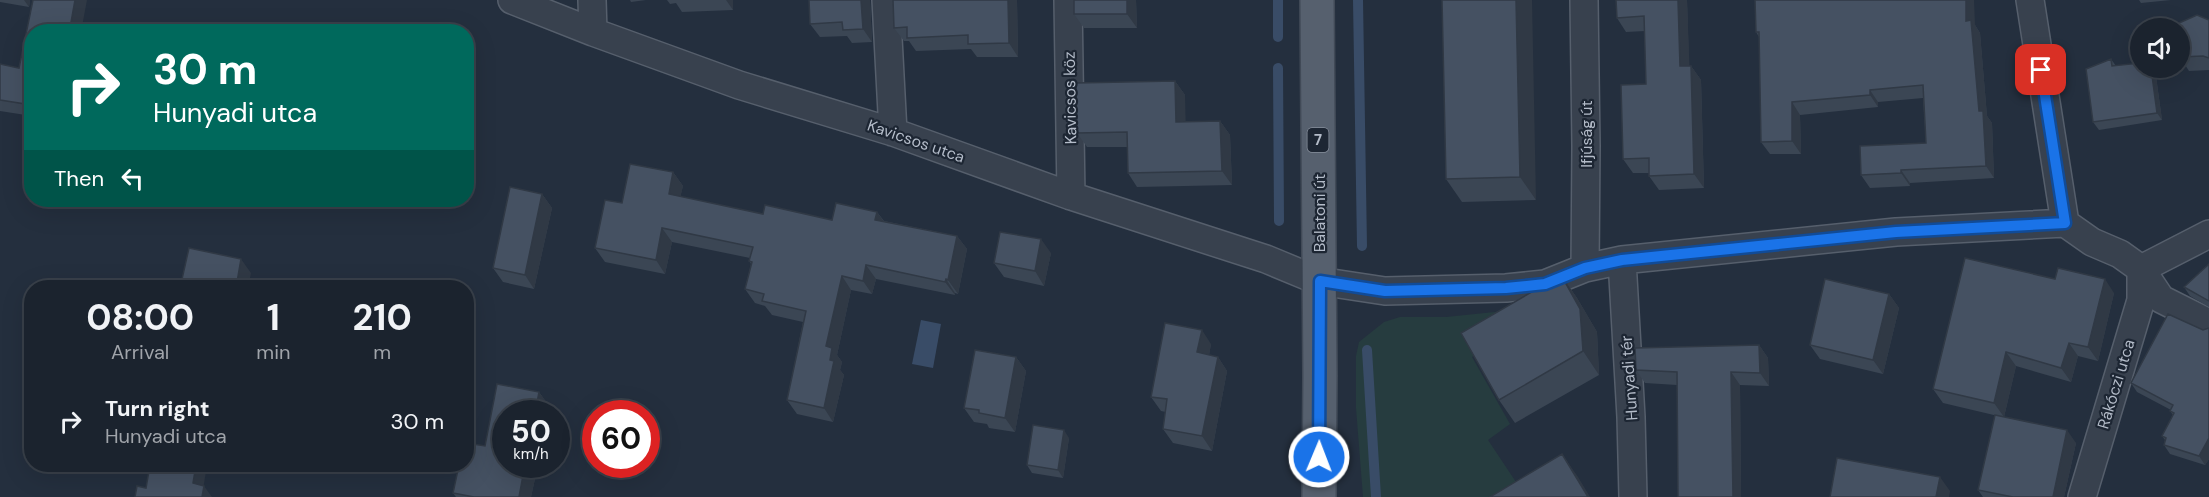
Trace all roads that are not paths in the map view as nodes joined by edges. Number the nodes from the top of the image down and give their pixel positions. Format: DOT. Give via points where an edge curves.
graph roads {
  1 [pos="512,0"];
  2 [pos="592,0"];
  3 [pos="886,0"];
  4 [pos="1068,0"];
  5 [pos="1317,0"];
  6 [pos="1584,0"];
  7 [pos="2030,0"];
  8 [pos="593,32"];
  9 [pos="893,132"];
  10 [pos="1071,196"];
  11 [pos="2065,223"];
  12 [pos="2209,234"];
  13 [pos="1622,260"];
  14 [pos="1585,268"];
  15 [pos="2140,269"];
  16 [pos="1320,281"];
  17 [pos="2209,322"];
  18 [pos="1319,497"];
  19 [pos="1634,497"];
  20 [pos="2082,497"];
  1 -- 8 [label="street, Kavicsos utca"];
  2 -- 8 [label="street"];
  3 -- 9 [label="street"];
  4 -- 10 [label="street, Kavicsos köz"];
  5 -- 16 [label="main road, Balatoni út / 7"];
  6 -- 14 [label="street, Ifjúság út"];
  7 -- 11 [label="street"];
  8 -- 9 [label="street, Kavicsos utca" via="740,85"];
  9 -- 10 [label="street, Kavicsos utca"];
  10 -- 16 [label="street, Kavicsos utca" via="1257,256"];
  11 -- 13 [label="street, Kavicsos utca" via="1896,232"];
  11 -- 15 [label="street"];
  12 -- 15 [label="street"];
  13 -- 14 [label="street, Kavicsos utca"];
  13 -- 19 [label="street, Hunyadi tér"];
  14 -- 16 [label="street, Kavicsos utca" via="1545,284 1506,288 1385,291"];
  15 -- 17 [label="street" via="2161,299"];
  15 -- 20 [label="street, Rákóczi utca" via="2141,300"];
  16 -- 18 [label="main road, Balatoni út / 7"];
}
